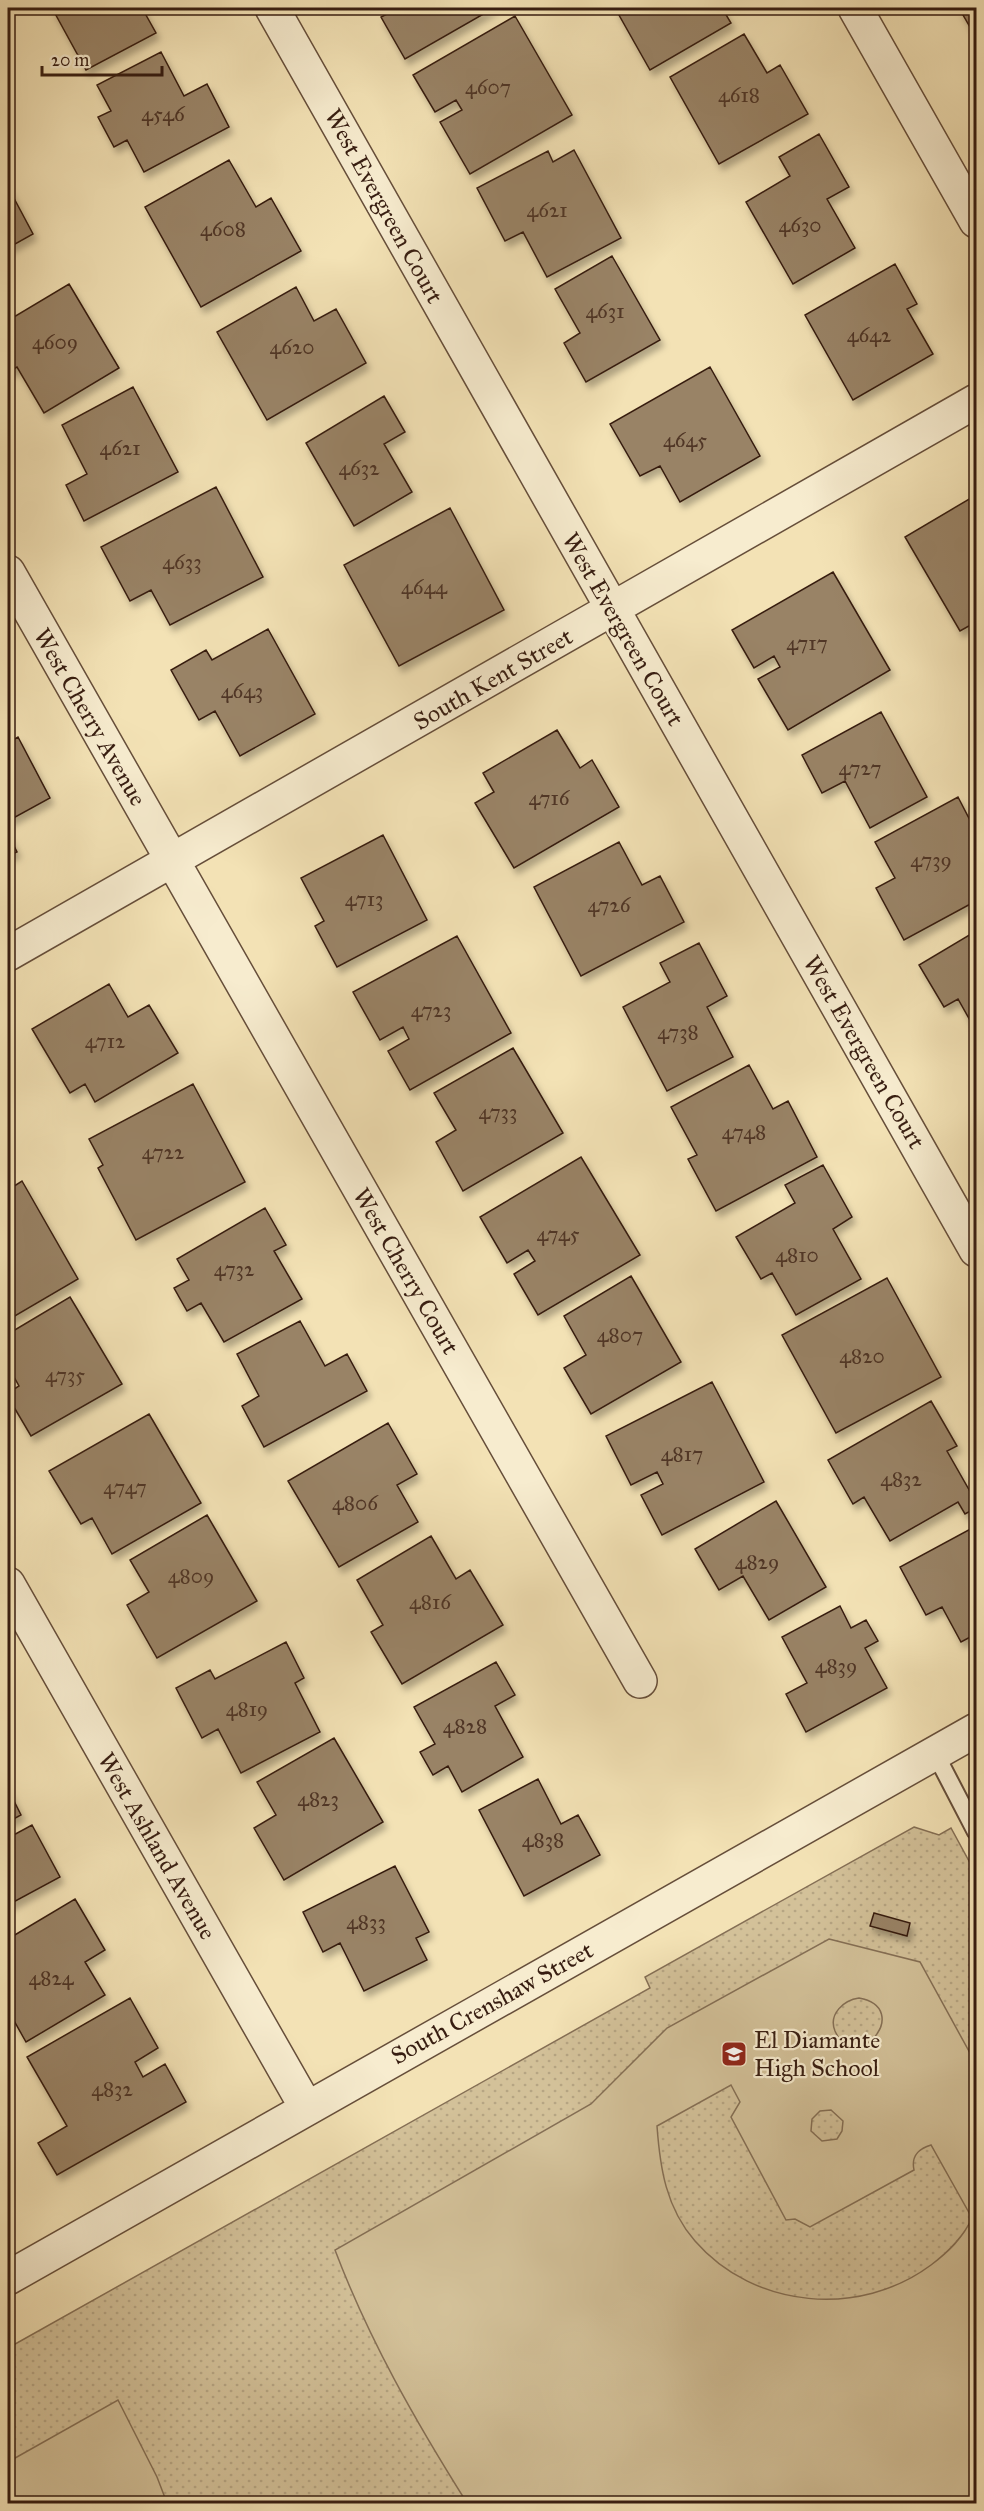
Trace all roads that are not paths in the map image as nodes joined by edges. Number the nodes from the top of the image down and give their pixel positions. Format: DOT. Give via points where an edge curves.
graph roads {
  1 [pos="272,8"];
  2 [pos="855,8"];
  3 [pos="976,221"];
  4 [pos="976,401"];
  5 [pos="8,572"];
  6 [pos="613,611"];
  7 [pos="172,861"];
  8 [pos="8,954"];
  9 [pos="976,1250"];
  10 [pos="8,1584"];
  11 [pos="640,1681"];
  12 [pos="976,1730"];
  13 [pos="935,1753"];
  14 [pos="976,1832"];
  15 [pos="306,2107"];
  16 [pos="8,2278"];
  1 -- 6 [label="street, West Evergreen Court"];
  2 -- 3 [label="street"];
  4 -- 6 [label="street, South Kent Street"];
  5 -- 7 [label="street, West Cherry Avenue"];
  6 -- 7 [label="street, South Kent Street"];
  6 -- 9 [label="street, West Evergreen Court"];
  7 -- 8 [label="street, South Kent Street"];
  7 -- 11 [label="street, West Cherry Court"];
  10 -- 15 [label="street, West Ashland Avenue"];
  12 -- 13 [label="street, South Crenshaw Street"];
  13 -- 14 [label="lane"];
  13 -- 15 [label="street, South Crenshaw Street"];
  15 -- 16 [label="street, South Crenshaw Street"];
}
